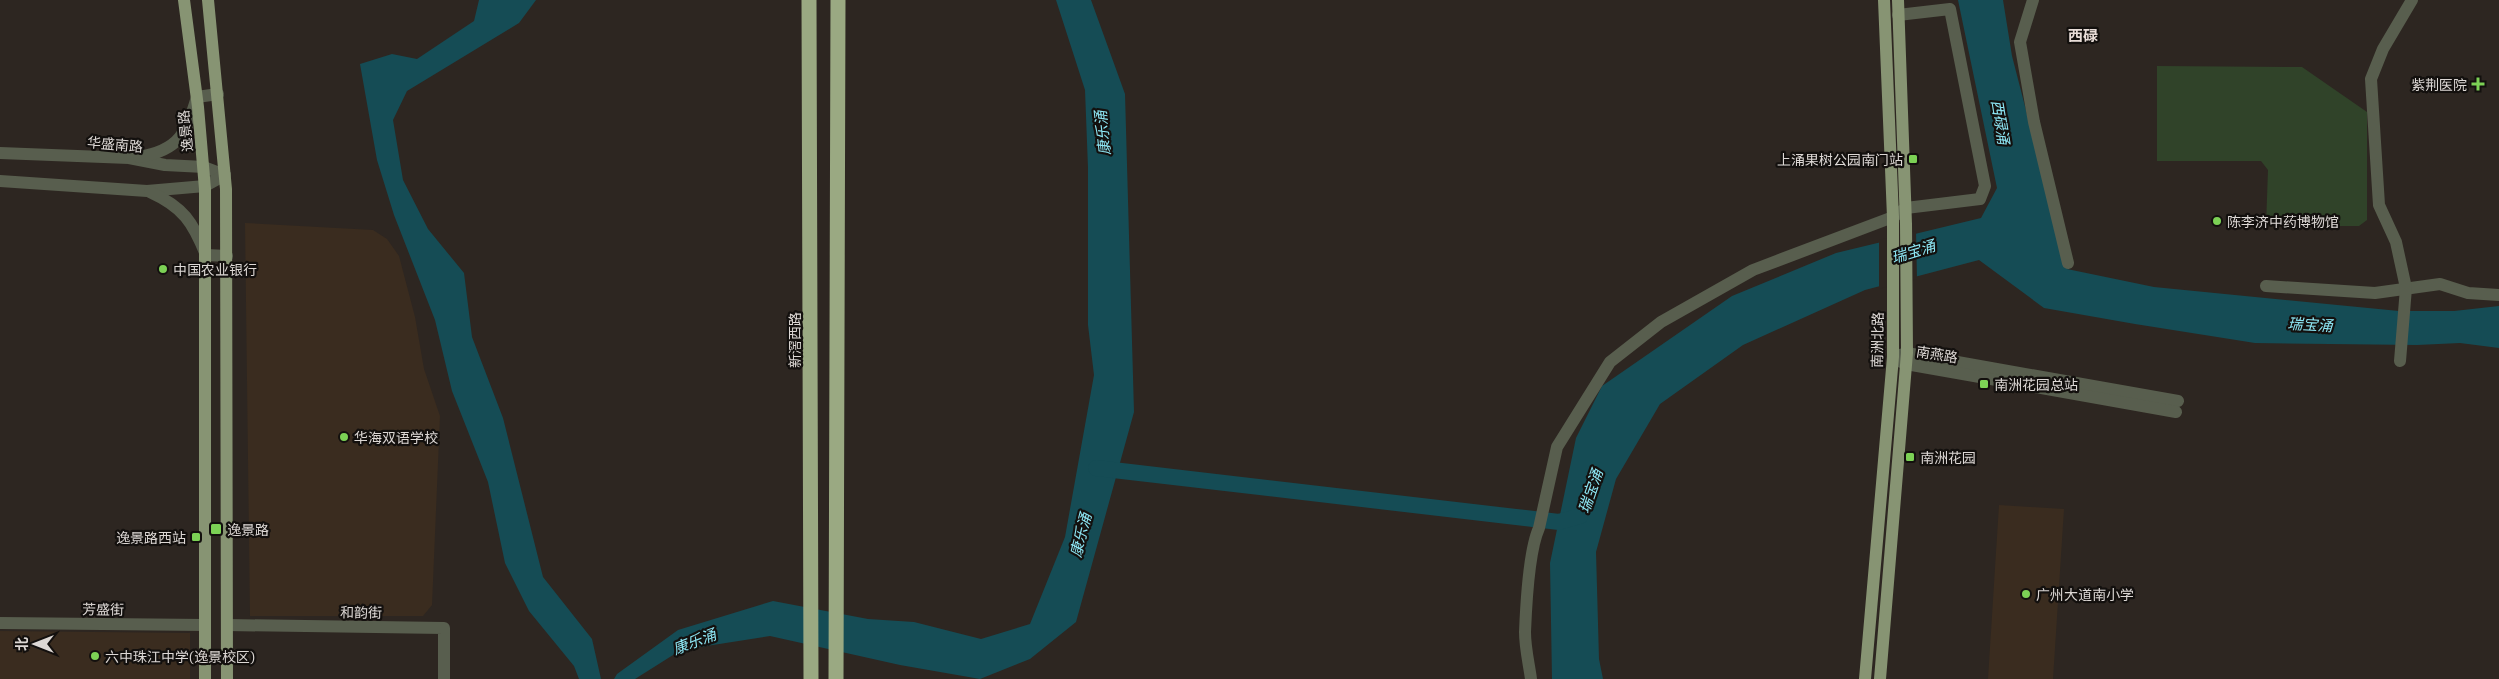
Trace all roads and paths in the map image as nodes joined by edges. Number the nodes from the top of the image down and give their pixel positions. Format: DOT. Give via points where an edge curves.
graph roads {
  1 [pos="184,0"];
  2 [pos="208,0"];
  3 [pos="809,0"];
  4 [pos="838,0"];
  5 [pos="1884,0"];
  6 [pos="1898,0"];
  7 [pos="2033,0"];
  8 [pos="2412,0"];
  9 [pos="1949,4"];
  10 [pos="1898,15"];
  11 [pos="218,94"];
  12 [pos="197,96"];
  13 [pos="0,153"];
  14 [pos="130,158"];
  15 [pos="204,167"];
  16 [pos="225,175"];
  17 [pos="0,181"];
  18 [pos="205,186"];
  19 [pos="147,191"];
  20 [pos="1906,208"];
  21 [pos="1893,223"];
  22 [pos="206,255"];
  23 [pos="227,256"];
  24 [pos="2068,264"];
  25 [pos="2266,286"];
  26 [pos="2406,288"];
  27 [pos="2499,295"];
  28 [pos="1893,357"];
  29 [pos="1906,359"];
  30 [pos="2400,361"];
  31 [pos="2177,406"];
  32 [pos="0,623"];
  33 [pos="205,625"];
  34 [pos="227,625"];
  35 [pos="205,679"];
  36 [pos="227,679"];
  37 [pos="444,679"];
  38 [pos="811,679"];
  39 [pos="836,679"];
  40 [pos="1531,679"];
  41 [pos="1865,679"];
  42 [pos="1880,679"];
  1 -- 12 [label="main road, 逸景路"];
  2 -- 11 [label="main road"];
  3 -- 38 [label="highway, 新滘西路"];
  4 -- 39 [label="highway"];
  5 -- 21 [label="main road, 南洲北路"];
  6 -- 10 [label="main road, 南洲北路"];
  7 -- 24 [label="street" via="2020,42 2034,122"];
  8 -- 26 [label="street" via="2383,49 2371,79 2379,205 2396,242"];
  9 -- 10 [label="street"];
  9 -- 20 [label="street" via="1985,186 1980,199"];
  10 -- 20 [label="main road, 南洲北路"];
  11 -- 12 [label="street"];
  11 -- 16 [label="main road"];
  12 -- 14 [label="street" via="181,138 162,152"];
  12 -- 15 [label="main road, 逸景路"];
  13 -- 14 [label="street, 华盛南路"];
  14 -- 15 [label="street, 华盛南路" via="165,165"];
  15 -- 16 [label="street, 华盛南路"];
  15 -- 18 [label="main road, 逸景路"];
  16 -- 18 [label="street"];
  16 -- 23 [label="main road"];
  17 -- 19 [label="street"];
  18 -- 19 [label="street"];
  18 -- 22 [label="main road, 逸景路"];
  19 -- 22 [label="street" via="184,214"];
  20 -- 21 [label="street"];
  20 -- 29 [label="main road, 南洲北路"];
  21 -- 28 [label="main road, 南洲北路"];
  21 -- 40 [label="street" via="1753,270 1661,322 1610,362 1557,447 1535,538 1525,633"];
  22 -- 23 [label="street"];
  22 -- 33 [label="main road, 逸景路"];
  23 -- 34 [label="main road"];
  25 -- 26 [label="street" via="2375,294"];
  26 -- 27 [label="street" via="2440,284 2468,293"];
  26 -- 30 [label="street"];
  28 -- 29 [label="street, 南燕路"];
  28 -- 41 [label="main road, 南洲北路"];
  29 -- 31 [label="street, 南燕路"];
  29 -- 42 [label="main road, 南洲北路"];
  32 -- 33 [label="street, 芳盛街"];
  33 -- 35 [label="main road, 逸景路"];
  34 -- 36 [label="main road"];
  34 -- 37 [label="street, 和韵街" via="444,628"];
}
